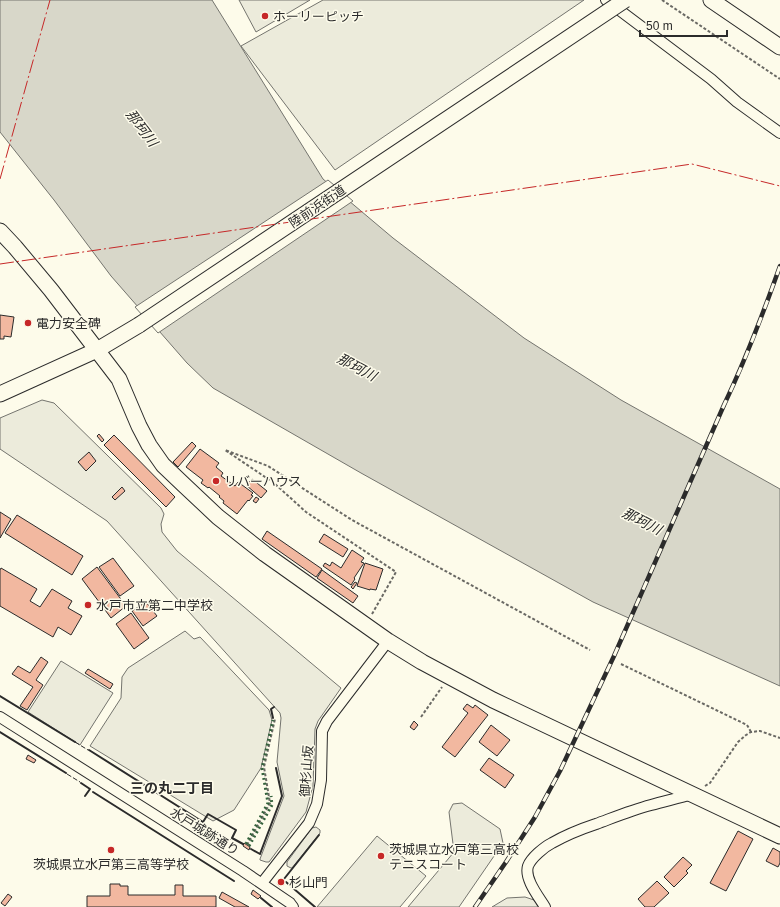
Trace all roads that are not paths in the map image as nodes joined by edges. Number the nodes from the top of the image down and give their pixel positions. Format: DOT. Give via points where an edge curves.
graph roads {
  1 [pos="606,0"];
  2 [pos="624,0"];
  3 [pos="711,0"];
  4 [pos="780,46"];
  5 [pos="780,133"];
  6 [pos="0,230"];
  7 [pos="97,350"];
  8 [pos="0,394"];
  9 [pos="388,641"];
  10 [pos="0,717"];
  11 [pos="692,794"];
  12 [pos="780,836"];
  13 [pos="262,884"];
  14 [pos="293,907"];
  15 [pos="545,907"];
  1 -- 5 [label="street"];
  2 -- 7 [label="street, 陸前浜街道, bridge" via="140,325"];
  3 -- 4 [label="street"];
  6 -- 7 [label="street"];
  7 -- 8 [label="street, 陸前浜街道"];
  7 -- 9 [label="street" via="119,379 139,426 163,465 218,517 253,545"];
  9 -- 11 [label="street" via="493,700"];
  9 -- 13 [label="street, 御杉山坂" via="326,721 322,731 321,780 317,804 309,823"];
  10 -- 13 [label="street, 水戸城跡通り"];
  11 -- 12 [label="street"];
  11 -- 15 [label="street" via="628,812 574,832 543,848 528,866 527,872 534,891"];
  13 -- 14 [label="street, 水戸城跡通り"];
}
